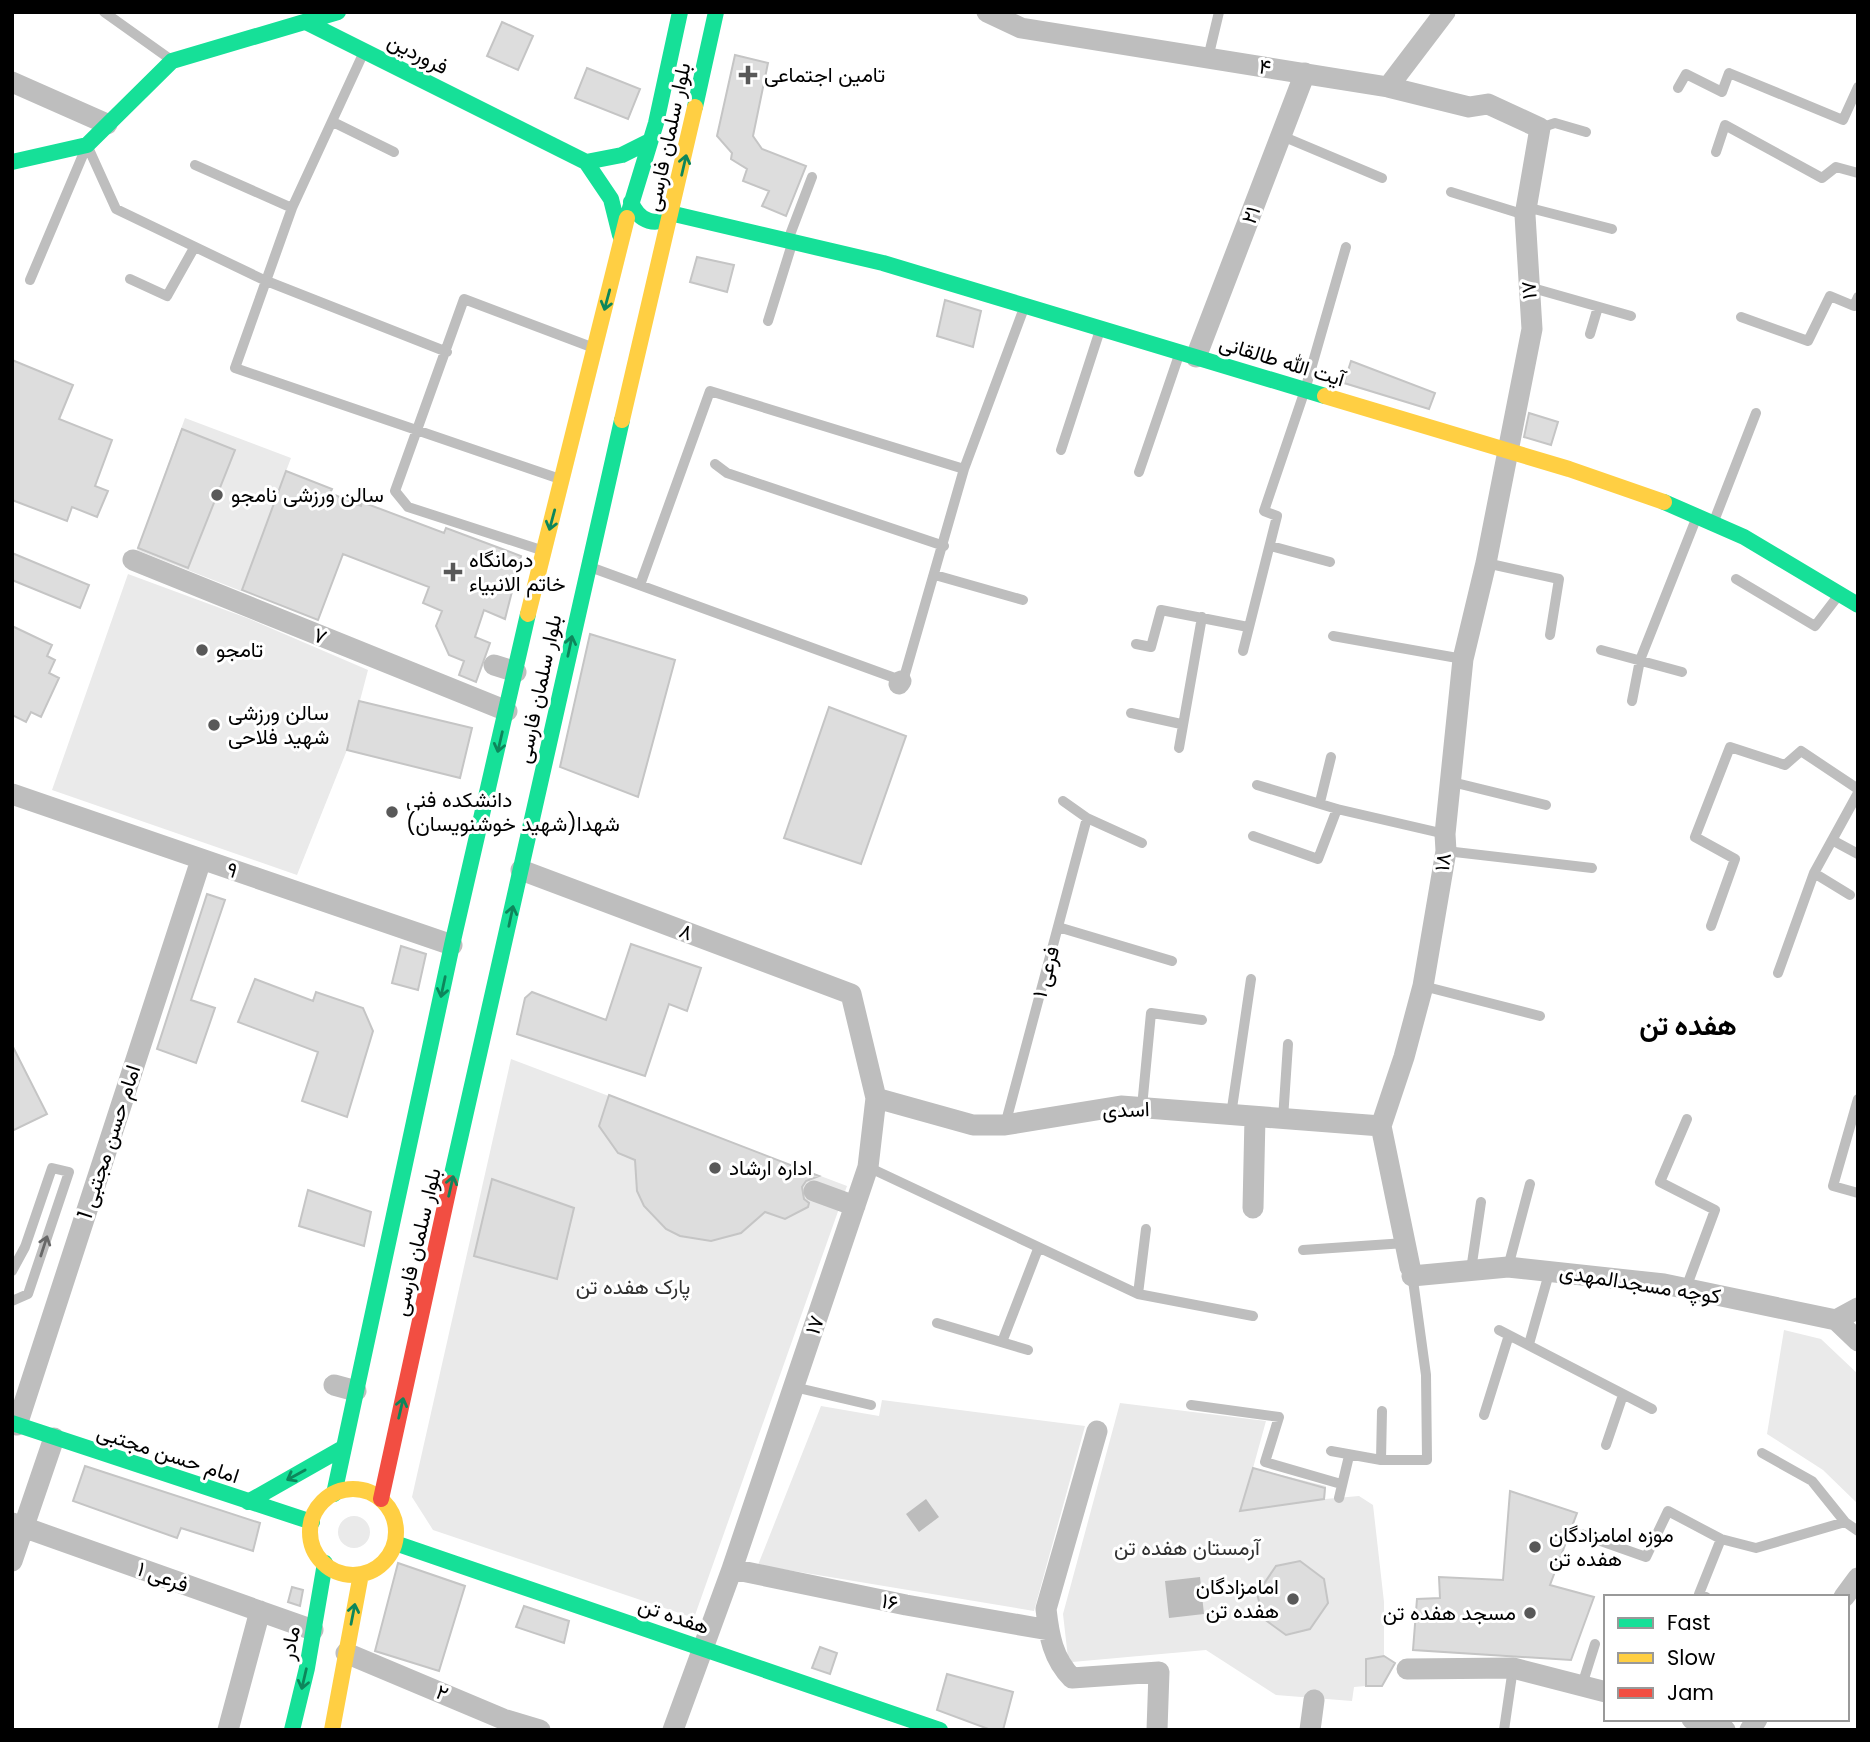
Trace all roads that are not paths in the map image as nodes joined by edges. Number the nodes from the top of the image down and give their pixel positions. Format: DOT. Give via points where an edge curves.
graph roads {
  1 [pos="104,12"];
  2 [pos="338,12"];
  3 [pos="680,12"];
  4 [pos="716,12"];
  5 [pos="986,12"];
  6 [pos="1219,12"];
  7 [pos="1445,12"];
  8 [pos="306,22"];
  9 [pos="365,51"];
  10 [pos="1209,58"];
  11 [pos="172,61"];
  12 [pos="1306,73"];
  13 [pos="12,82"];
  14 [pos="1388,87"];
  15 [pos="1858,87"];
  16 [pos="1678,88"];
  17 [pos="333,122"];
  18 [pos="107,124"];
  19 [pos="1540,128"];
  20 [pos="1586,132"];
  21 [pos="1282,136"];
  22 [pos="650,141"];
  23 [pos="87,145"];
  24 [pos="394,152"];
  25 [pos="1716,152"];
  26 [pos="12,162"];
  27 [pos="586,162"];
  28 [pos="195,165"];
  29 [pos="1858,173"];
  30 [pos="813,177"];
  31 [pos="1382,178"];
  32 [pos="1451,192"];
  33 [pos="631,202"];
  34 [pos="292,208"];
  35 [pos="1525,211"];
  36 [pos="674,214"];
  37 [pos="1612,229"];
  38 [pos="791,241"];
  39 [pos="621,244"];
  40 [pos="1346,247"];
  41 [pos="194,248"];
  42 [pos="616,265"];
  43 [pos="658,278"];
  44 [pos="130,279"];
  45 [pos="30,280"];
  46 [pos="264,280"];
  47 [pos="1529,287"];
  48 [pos="1858,297"];
  49 [pos="1025,306"];
  50 [pos="1598,307"];
  51 [pos="1631,316"];
  52 [pos="1741,317"];
  53 [pos="768,321"];
  54 [pos="1100,329"];
  55 [pos="1590,334"];
  56 [pos="595,348"];
  57 [pos="447,352"];
  58 [pos="1188,355"];
  59 [pos="1305,390"];
  60 [pos="1756,414"];
  61 [pos="416,432"];
  62 [pos="1513,448"];
  63 [pos="1061,450"];
  64 [pos="715,464"];
  65 [pos="964,469"];
  66 [pos="1139,472"];
  67 [pos="563,480"];
  68 [pos="1698,517"];
  69 [pos="1713,523"];
  70 [pos="944,546"];
  71 [pos="1271,547"];
  72 [pos="543,551"];
  73 [pos="133,560"];
  74 [pos="1329,562"];
  75 [pos="1486,563"];
  76 [pos="588,566"];
  77 [pos="935,575"];
  78 [pos="1736,579"];
  79 [pos="640,585"];
  80 [pos="1840,594"];
  81 [pos="1023,600"];
  82 [pos="1858,605"];
  83 [pos="1202,617"];
  84 [pos="1248,627"];
  85 [pos="1550,635"];
  86 [pos="1333,636"];
  87 [pos="1136,644"];
  88 [pos="1601,650"];
  89 [pos="1242,651"];
  90 [pos="1463,659"];
  91 [pos="1640,660"];
  92 [pos="494,666"];
  93 [pos="516,672"];
  94 [pos="1682,672"];
  95 [pos="1632,701"];
  96 [pos="507,711"];
  97 [pos="1131,713"];
  98 [pos="1181,723"];
  99 [pos="1179,748"];
  100 [pos="1331,757"];
  101 [pos="1452,782"];
  102 [pos="1257,785"];
  103 [pos="1858,791"];
  104 [pos="12,794"];
  105 [pos="1063,801"];
  106 [pos="1320,802"];
  107 [pos="1546,805"];
  108 [pos="1337,809"];
  109 [pos="1087,818"];
  110 [pos="1252,836"];
  111 [pos="1832,840"];
  112 [pos="1446,842"];
  113 [pos="1142,843"];
  114 [pos="1858,854"];
  115 [pos="201,860"];
  116 [pos="1592,868"];
  117 [pos="521,870"];
  118 [pos="1815,873"];
  119 [pos="1850,895"];
  120 [pos="1711,926"];
  121 [pos="1058,927"];
  122 [pos="452,945"];
  123 [pos="1172,961"];
  124 [pos="1778,973"];
  125 [pos="1251,979"];
  126 [pos="1423,986"];
  127 [pos="851,994"];
  128 [pos="1540,1016"];
  129 [pos="1202,1020"];
  130 [pos="1288,1044"];
  131 [pos="876,1098"];
  132 [pos="1858,1098"];
  133 [pos="1142,1107"];
  134 [pos="1231,1115"];
  135 [pos="1255,1117"];
  136 [pos="1283,1119"];
  137 [pos="1687,1119"];
  138 [pos="1005,1125"];
  139 [pos="1381,1126"];
  140 [pos="868,1167"];
  141 [pos="1530,1184"];
  142 [pos="814,1191"];
  143 [pos="1858,1193"];
  144 [pos="1481,1202"];
  145 [pos="855,1206"];
  146 [pos="1253,1208"];
  147 [pos="1146,1229"];
  148 [pos="1405,1243"];
  149 [pos="1038,1249"];
  150 [pos="1303,1250"];
  151 [pos="1508,1267"];
  152 [pos="12,1270"];
  153 [pos="1471,1270"];
  154 [pos="1550,1270"];
  155 [pos="1411,1272"];
  156 [pos="1686,1289"];
  157 [pos="1138,1294"];
  158 [pos="12,1301"];
  159 [pos="1858,1308"];
  160 [pos="1253,1316"];
  161 [pos="1836,1320"];
  162 [pos="937,1324"];
  163 [pos="1858,1341"];
  164 [pos="1002,1342"];
  165 [pos="1529,1344"];
  166 [pos="1028,1350"];
  167 [pos="334,1385"];
  168 [pos="794,1387"];
  169 [pos="356,1391"];
  170 [pos="1623,1395"];
  171 [pos="870,1405"];
  172 [pos="1191,1405"];
  173 [pos="1652,1409"];
  174 [pos="1382,1411"];
  175 [pos="1484,1415"];
  176 [pos="14,1424"];
  177 [pos="1097,1431"];
  178 [pos="54,1438"];
  179 [pos="345,1443"];
  180 [pos="1606,1445"];
  181 [pos="392,1450"];
  182 [pos="1331,1451"];
  183 [pos="1762,1453"];
  184 [pos="1349,1456"];
  185 [pos="1381,1460"];
  186 [pos="1341,1484"];
  187 [pos="334,1494"];
  188 [pos="1339,1498"];
  189 [pos="381,1499"];
  190 [pos="241,1503"];
  191 [pos="312,1522"];
  192 [pos="1845,1522"];
  193 [pos="18,1525"];
  194 [pos="1858,1531"];
  195 [pos="1580,1534"];
  196 [pos="1721,1539"];
  197 [pos="395,1543"];
  198 [pos="12,1561"];
  199 [pos="325,1563"];
  200 [pos="732,1569"];
  201 [pos="361,1574"];
  202 [pos="1858,1578"];
  203 [pos="1701,1595"];
  204 [pos="1845,1595"];
  205 [pos="260,1611"];
  206 [pos="313,1630"];
  207 [pos="1048,1630"];
  208 [pos="1595,1644"];
  209 [pos="703,1648"];
  210 [pos="346,1653"];
  211 [pos="1513,1668"];
  212 [pos="1407,1669"];
  213 [pos="1582,1685"];
  214 [pos="1604,1691"];
  215 [pos="1314,1700"];
  216 [pos="1698,1721"];
  217 [pos="500,1724"];
  218 [pos="675,1729"];
  219 [pos="228,1730"];
  220 [pos="292,1730"];
  221 [pos="332,1730"];
  222 [pos="540,1730"];
  223 [pos="940,1730"];
  224 [pos="1157,1730"];
  225 [pos="1310,1730"];
  226 [pos="1504,1730"];
  227 [pos="1726,1730"];
  1 -- 11 [label="lane"];
  2 -- 8 [label="main road"];
  3 -- 22 [label="main road, بلوار سلمان فارسی"];
  36 -- 4 [label="main road, بلوار سلمان فارسی, one-way"];
  5 -- 10 [label="street, ۴" via="1021,28"];
  6 -- 10 [label="lane"];
  7 -- 14 [label="street"];
  8 -- 9 [label="main road, فروردین"];
  8 -- 11 [label="main road"];
  9 -- 17 [label="lane"];
  9 -- 27 [label="main road, فروردین"];
  10 -- 12 [label="street, ۴"];
  11 -- 18 [label="main road"];
  12 -- 14 [label="street, ۴"];
  12 -- 21 [label="street, ۲۱"];
  13 -- 18 [label="street"];
  14 -- 19 [label="street, ۴" via="1469,107 1488,104"];
  15 -- 16 [label="lane" via="1843,120 1729,74 1722,92 1686,74"];
  17 -- 24 [label="lane"];
  17 -- 34 [label="lane"];
  18 -- 23 [label="main road"];
  19 -- 20 [label="lane" via="1555,123"];
  19 -- 35 [label="street, ۱۷"];
  21 -- 31 [label="lane"];
  21 -- 58 [label="street, ۲۱"];
  22 -- 27 [label="main road" via="622,155"];
  22 -- 33 [label="main road, بلوار سلمان فارسی"];
  23 -- 26 [label="main road"];
  23 -- 41 [label="lane" via="116,209"];
  23 -- 45 [label="lane"];
  25 -- 29 [label="lane" via="1725,125 1822,178 1836,167"];
  27 -- 39 [label="main road" via="611,199"];
  28 -- 34 [label="lane"];
  30 -- 38 [label="lane"];
  32 -- 35 [label="lane"];
  33 -- 36 [label="main road" via="637,215 649,223 663,222"];
  33 -- 39 [label="main road, بلوار سلمان فارسی"];
  34 -- 46 [label="lane"];
  35 -- 37 [label="lane"];
  35 -- 47 [label="street, ۱۷"];
  36 -- 38 [label="main road, آیت الله طالقانی"];
  36 -- 43 [label="main road, بلوار سلمان فارسی"];
  38 -- 49 [label="main road, آیت الله طالقانی" via="985,284"];
  38 -- 53 [label="lane"];
  39 -- 42 [label="main road, بلوار سلمان فارسی"];
  40 -- 59 [label="lane"];
  41 -- 44 [label="lane" via="167,296"];
  41 -- 46 [label="lane"];
  42 -- 43 [label="main road" via="638,256 653,265"];
  42 -- 56 [label="main road, بلوار سلمان فارسی, one-way"];
  43 -- 76 [label="main road, بلوار سلمان فارسی"];
  46 -- 57 [label="lane"];
  46 -- 61 [label="lane" via="235,369"];
  47 -- 50 [label="lane"];
  47 -- 62 [label="street, ۱۷" via="1532,329"];
  48 -- 52 [label="lane" via="1854,306 1830,296 1808,341"];
  49 -- 54 [label="main road, آیت الله طالقانی"];
  49 -- 65 [label="lane"];
  50 -- 51 [label="lane"];
  50 -- 55 [label="lane"];
  54 -- 58 [label="main road, آیت الله طالقانی"];
  54 -- 63 [label="lane"];
  56 -- 57 [label="lane" via="464,299"];
  56 -- 67 [label="main road, بلوار سلمان فارسی"];
  57 -- 61 [label="lane"];
  58 -- 59 [label="main road, آیت الله طالقانی"];
  58 -- 66 [label="lane"];
  59 -- 62 [label="main road, آیت الله طالقانی"];
  59 -- 71 [label="lane" via="1264,510 1277,516"];
  60 -- 69 [label="lane"];
  61 -- 67 [label="lane"];
  61 -- 72 [label="lane" via="396,491 408,507"];
  62 -- 68 [label="main road, آیت الله طالقانی"];
  62 -- 75 [label="street, ۱۸"];
  64 -- 70 [label="lane" via="727,473"];
  65 -- 70 [label="lane"];
  65 -- 79 [label="lane" via="710,391"];
  67 -- 72 [label="main road, بلوار سلمان فارسی, one-way"];
  68 -- 69 [label="main road, آیت الله طالقانی"];
  68 -- 91 [label="lane"];
  69 -- 80 [label="main road, آیت الله طالقانی"];
  70 -- 77 [label="lane"];
  71 -- 74 [label="lane"];
  71 -- 84 [label="lane"];
  72 -- 93 [label="main road, بلوار سلمان فارسی"];
  73 -- 96 [label="street, ۷" via="185,575 249,613 277,612"];
  75 -- 85 [label="lane" via="1559,579"];
  75 -- 90 [label="street, ۱۸"];
  76 -- 79 [label="lane"];
  117 -- 76 [label="main road, بلوار سلمان فارسی, one-way" via="567,683"];
  77 -- 79 [label="lane" via="901,682"];
  77 -- 81 [label="lane"];
  78 -- 80 [label="lane" via="1815,626"];
  80 -- 82 [label="main road, آیت الله طالقانی"];
  83 -- 84 [label="lane"];
  83 -- 87 [label="lane" via="1161,610 1151,648"];
  83 -- 98 [label="lane"];
  84 -- 89 [label="lane"];
  86 -- 90 [label="lane"];
  88 -- 91 [label="lane"];
  90 -- 101 [label="street, ۱۸"];
  91 -- 94 [label="lane"];
  91 -- 95 [label="lane"];
  92 -- 93 [label="street"];
  93 -- 96 [label="main road, بلوار سلمان فارسی"];
  96 -- 122 [label="main road, بلوار سلمان فارسی, one-way"];
  97 -- 98 [label="lane"];
  98 -- 99 [label="lane"];
  100 -- 106 [label="lane"];
  101 -- 107 [label="lane"];
  101 -- 112 [label="street, ۱۸"];
  102 -- 106 [label="lane"];
  103 -- 111 [label="lane"];
  103 -- 120 [label="lane" via="1801,751 1785,765 1731,747 1695,837 1735,859"];
  104 -- 115 [label="street, ۹"];
  105 -- 109 [label="lane"];
  106 -- 108 [label="lane"];
  108 -- 110 [label="lane" via="1318,859"];
  108 -- 112 [label="lane"];
  109 -- 113 [label="lane"];
  109 -- 121 [label="lane, فرعی ۱"];
  111 -- 114 [label="lane"];
  111 -- 118 [label="lane"];
  112 -- 116 [label="lane"];
  112 -- 126 [label="street, ۱۸"];
  115 -- 122 [label="street, ۹"];
  115 -- 176 [label="street, امام حسن مجتبی 1"];
  117 -- 127 [label="street, ۸" via="738,942"];
  181 -- 117 [label="main road, بلوار سلمان فارسی, one-way"];
  118 -- 119 [label="lane"];
  118 -- 124 [label="lane"];
  121 -- 123 [label="lane"];
  121 -- 138 [label="lane, فرعی ۱"];
  122 -- 169 [label="main road, بلوار سلمان فارسی, one-way"];
  125 -- 134 [label="lane"];
  126 -- 128 [label="lane"];
  126 -- 139 [label="street, ۱۸"];
  127 -- 131 [label="street, ۱۷"];
  129 -- 133 [label="lane" via="1151,1013"];
  130 -- 136 [label="lane"];
  131 -- 138 [label="street, اسدی" via="973,1125"];
  131 -- 140 [label="street, ۱۷"];
  132 -- 143 [label="lane" via="1833,1186"];
  133 -- 134 [label="street, اسدی"];
  133 -- 138 [label="street, اسدی" via="1121,1106"];
  134 -- 135 [label="street, اسدی"];
  135 -- 136 [label="street, اسدی"];
  135 -- 146 [label="street"];
  136 -- 139 [label="street, اسدی"];
  137 -- 156 [label="lane" via="1660,1182 1715,1210"];
  139 -- 148 [label="street"];
  140 -- 145 [label="street, ۱۷"];
  140 -- 149 [label="lane"];
  141 -- 151 [label="lane"];
  142 -- 145 [label="street"];
  144 -- 153 [label="lane"];
  145 -- 168 [label="street, ۱۷"];
  147 -- 157 [label="lane"];
  148 -- 150 [label="lane"];
  148 -- 155 [label="street"];
  149 -- 157 [label="lane"];
  149 -- 164 [label="lane"];
  151 -- 153 [label="street, کوچه مسجدالمهدی"];
  151 -- 154 [label="street, کوچه مسجدالمهدی"];
  158 -- 152 [label="lane, one-way" via="28,1294 69,1172 52,1168"];
  153 -- 155 [label="street, کوچه مسجدالمهدی"];
  154 -- 156 [label="street, کوچه مسجدالمهدی"];
  154 -- 165 [label="lane"];
  155 -- 185 [label="lane" via="1426,1375 1427,1460"];
  156 -- 161 [label="street, کوچه مسجدالمهدی" via="1722,1305"];
  157 -- 160 [label="lane"];
  159 -- 161 [label="street"];
  161 -- 163 [label="street"];
  162 -- 164 [label="lane"];
  164 -- 166 [label="lane"];
  165 -- 170 [label="lane"];
  165 -- 175 [label="lane" via="1504,1332"];
  167 -- 169 [label="street"];
  168 -- 171 [label="lane"];
  168 -- 200 [label="street, ۱۷"];
  169 -- 179 [label="main road, بلوار سلمان فارسی"];
  170 -- 173 [label="lane"];
  170 -- 180 [label="lane"];
  172 -- 186 [label="lane" via="1279,1417 1265,1462"];
  174 -- 185 [label="lane"];
  176 -- 178 [label="main road, امام حسن مجتبی"];
  177 -- 207 [label="street" via="1046,1609"];
  178 -- 190 [label="main road, امام حسن مجتبی" via="151,1476"];
  178 -- 193 [label="street"];
  179 -- 181 [label="main road" via="368,1456"];
  179 -- 187 [label="main road, بلوار سلمان فارسی"];
  179 -- 190 [label="main road, one-way"];
  181 -- 189 [label="main road, بلوار سلمان فارسی"];
  182 -- 184 [label="lane"];
  183 -- 192 [label="lane" via="1812,1481"];
  184 -- 185 [label="lane"];
  184 -- 186 [label="lane"];
  186 -- 188 [label="lane"];
  187 -- 189 [label="main road" via="358,1489"];
  187 -- 191 [label="main road" via="324,1501"];
  189 -- 197 [label="main road" via="394,1519"];
  190 -- 191 [label="main road, امام حسن مجتبی"];
  191 -- 199 [label="main road" via="312,1544"];
  192 -- 194 [label="lane"];
  192 -- 196 [label="lane" via="1756,1548"];
  193 -- 198 [label="street"];
  193 -- 205 [label="street, فرعی ۱"];
  195 -- 196 [label="lane" via="1646,1557 1668,1511"];
  196 -- 203 [label="lane"];
  197 -- 201 [label="main road" via="382,1563"];
  197 -- 209 [label="main road, هفده تن"];
  199 -- 201 [label="main road" via="335,1571"];
  199 -- 206 [label="main road, مادر"];
  200 -- 207 [label="street, ۱۶"];
  200 -- 209 [label="street, ۱۷"];
  210 -- 201 [label="main road, one-way"];
  202 -- 204 [label="street"];
  205 -- 206 [label="street, فرعی ۱"];
  205 -- 219 [label="street"];
  206 -- 220 [label="main road, مادر, one-way"];
  207 -- 224 [label="street" via="1058,1664 1073,1678 1159,1672"];
  208 -- 213 [label="lane"];
  209 -- 218 [label="street"];
  209 -- 223 [label="main road, هفده تن"];
  210 -- 217 [label="street, ۲"];
  210 -- 221 [label="main road"];
  211 -- 212 [label="street"];
  211 -- 213 [label="street"];
  211 -- 226 [label="lane"];
  213 -- 214 [label="street"];
  215 -- 225 [label="street"];
  216 -- 227 [label="street"];
  217 -- 222 [label="street, ۲"];
}
